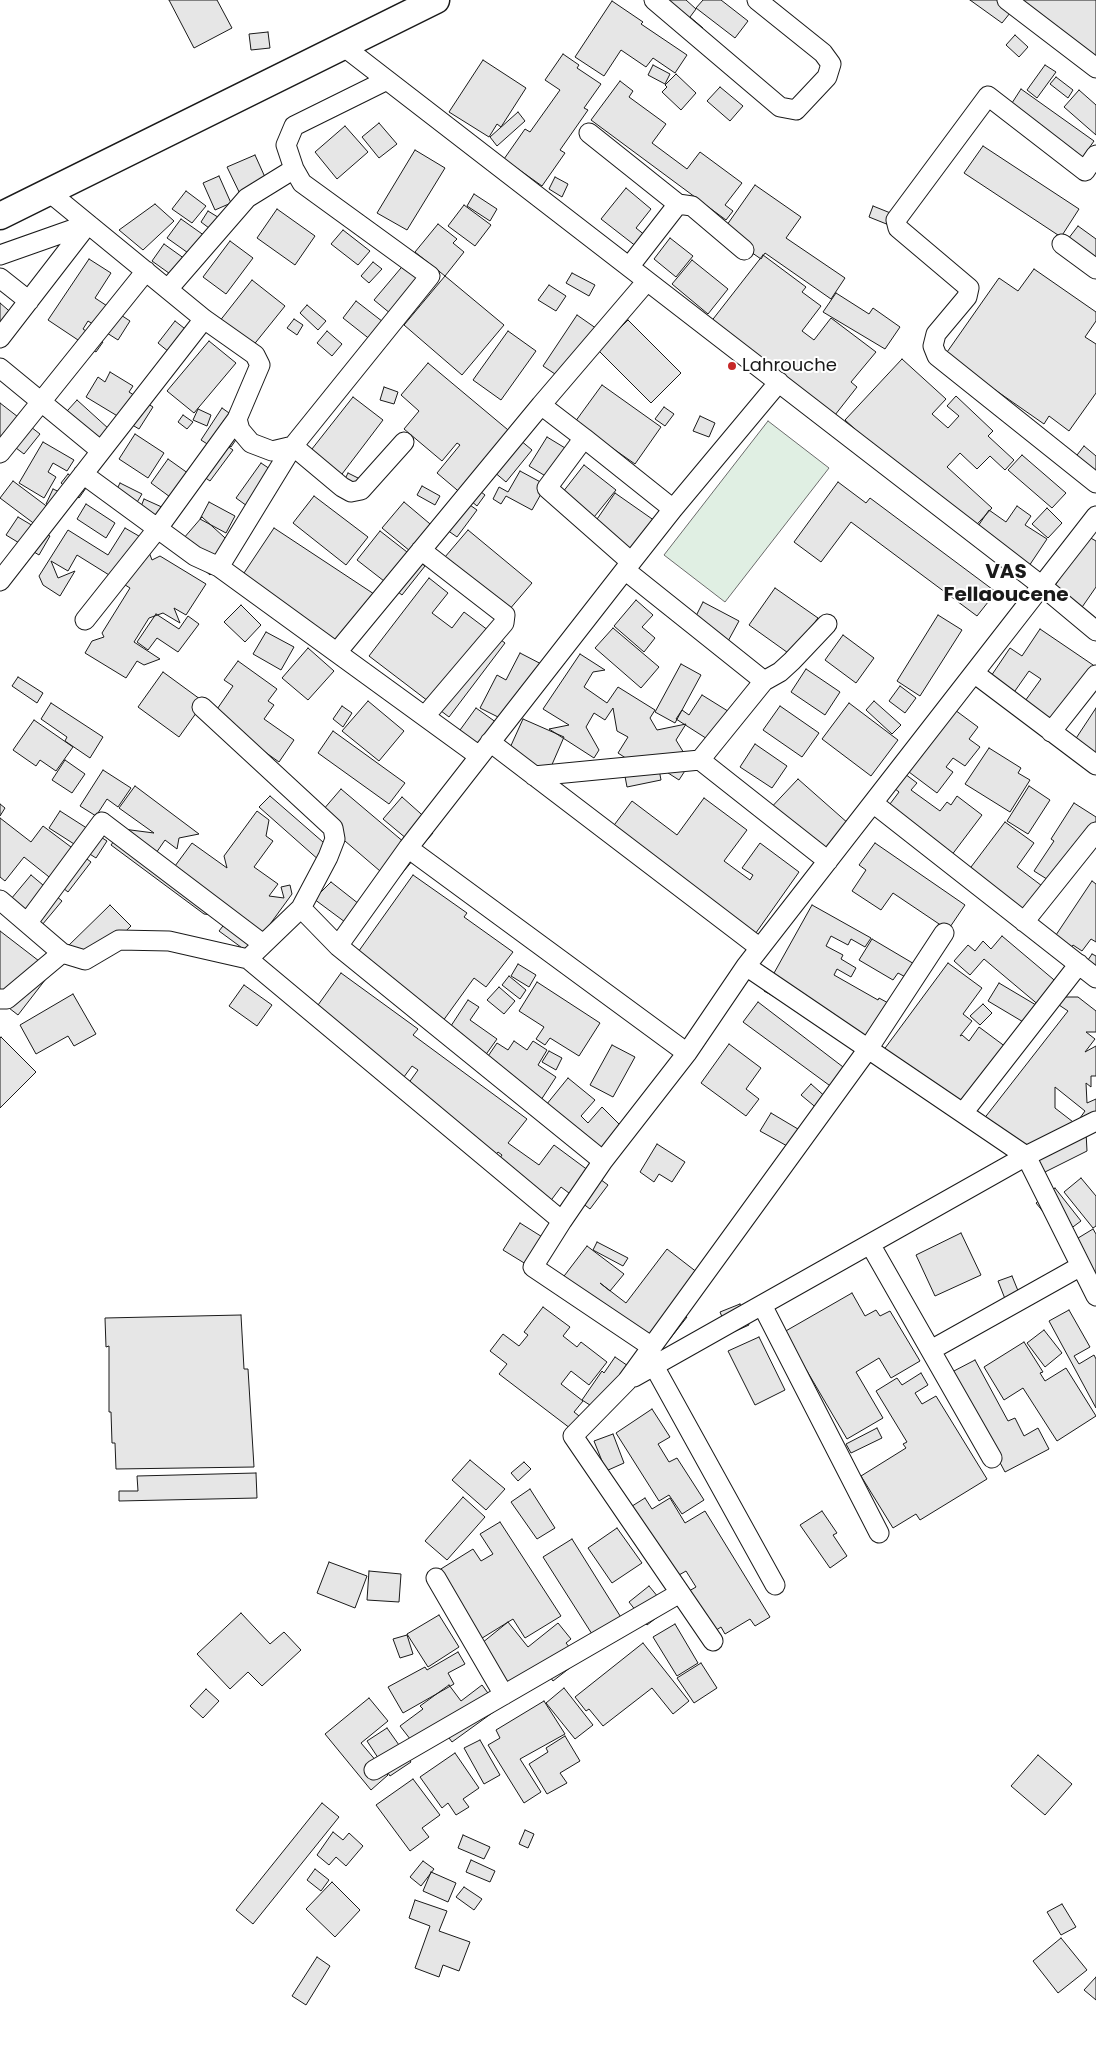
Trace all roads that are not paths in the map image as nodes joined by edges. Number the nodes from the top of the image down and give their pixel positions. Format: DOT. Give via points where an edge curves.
graph roads {
  1 [pos="436,0"];
  2 [pos="654,0"];
  3 [pos="757,0"];
  4 [pos="1007,0"];
  5 [pos="343,46"];
  6 [pos="1096,68"];
  7 [pos="387,80"];
  8 [pos="589,133"];
  9 [pos="1096,155"];
  10 [pos="294,169"];
  11 [pos="49,192"];
  12 [pos="678,204"];
  13 [pos="0,216"];
  14 [pos="88,224"];
  15 [pos="1062,244"];
  16 [pos="744,250"];
  17 [pos="0,255"];
  18 [pos="629,267"];
  19 [pos="1096,269"];
  20 [pos="146,271"];
  21 [pos="0,278"];
  22 [pos="647,281"];
  23 [pos="168,289"];
  24 [pos="29,301"];
  25 [pos="204,319"];
  26 [pos="0,338"];
  27 [pos="0,368"];
  28 [pos="778,382"];
  29 [pos="40,401"];
  30 [pos="541,405"];
  31 [pos="237,419"];
  32 [pos="584,438"];
  33 [pos="404,442"];
  34 [pos="293,446"];
  35 [pos="101,451"];
  36 [pos="0,453"];
  37 [pos="83,474"];
  38 [pos="1096,484"];
  39 [pos="673,509"];
  40 [pos="1096,516"];
  41 [pos="158,528"];
  42 [pos="421,550"];
  43 [pos="631,562"];
  44 [pos="219,567"];
  45 [pos="0,581"];
  46 [pos="1042,586"];
  47 [pos="85,620"];
  48 [pos="827,624"];
  49 [pos="1096,631"];
  50 [pos="338,651"];
  51 [pos="974,673"];
  52 [pos="1096,675"];
  53 [pos="764,681"];
  54 [pos="202,707"];
  55 [pos="425,716"];
  56 [pos="1051,732"];
  57 [pos="485,749"];
  58 [pos="700,760"];
  59 [pos="1096,765"];
  60 [pos="534,776"];
  61 [pos="873,803"];
  62 [pos="1096,832"];
  63 [pos="408,848"];
  64 [pos="828,861"];
  65 [pos="0,900"];
  66 [pos="300,908"];
  67 [pos="28,922"];
  68 [pos="1024,922"];
  69 [pos="944,933"];
  70 [pos="263,944"];
  71 [pos="338,946"];
  72 [pos="760,948"];
  73 [pos="62,953"];
  74 [pos="248,958"];
  75 [pos="1079,964"];
  76 [pos="746,966"];
  77 [pos="1096,978"];
  78 [pos="0,999"];
  79 [pos="868,1049"];
  80 [pos="687,1054"];
  81 [pos="962,1113"];
  82 [pos="1096,1121"];
  83 [pos="1026,1156"];
  84 [pos="603,1161"];
  85 [pos="562,1221"];
  86 [pos="870,1244"];
  87 [pos="1081,1266"];
  88 [pos="1096,1296"];
  89 [pos="762,1305"];
  90 [pos="652,1347"];
  91 [pos="931,1350"];
  92 [pos="654,1366"];
  93 [pos="627,1381"];
  94 [pos="992,1458"];
  95 [pos="879,1532"];
  96 [pos="436,1578"];
  97 [pos="775,1584"];
  98 [pos="680,1593"];
  99 [pos="713,1641"];
  100 [pos="504,1695"];
  101 [pos="374,1770"];
  1 -- 5 [label="main road"];
  2 -- 3 [label="street" via="780,108 796,110 827,77 831,64 823,53"];
  4 -- 6 [label="street"];
  5 -- 7 [label="street"];
  5 -- 11 [label="main road"];
  7 -- 10 [label="street" via="294,126 286,145"];
  7 -- 18 [label="street"];
  8 -- 12 [label="street"];
  9 -- 38 [label="street" via="1085,171 988,96 896,220 898,228 969,288 967,297 936,334 933,346 937,356"];
  10 -- 23 [label="street" via="247,198"];
  10 -- 34 [label="street" via="302,183 430,276"];
  11 -- 13 [label="main road"];
  11 -- 14 [label="street"];
  12 -- 16 [label="street" via="692,206"];
  12 -- 18 [label="street"];
  14 -- 17 [label="street"];
  14 -- 20 [label="street"];
  14 -- 24 [label="street"];
  15 -- 19 [label="street"];
  18 -- 22 [label="street"];
  20 -- 23 [label="street"];
  20 -- 29 [label="street"];
  21 -- 24 [label="street"];
  22 -- 28 [label="street"];
  22 -- 30 [label="street"];
  23 -- 25 [label="street"];
  24 -- 26 [label="street"];
  25 -- 31 [label="street" via="254,355 260,365"];
  25 -- 35 [label="street"];
  27 -- 29 [label="street"];
  28 -- 39 [label="street"];
  28 -- 46 [label="street"];
  29 -- 35 [label="street"];
  29 -- 36 [label="street"];
  30 -- 32 [label="street"];
  30 -- 42 [label="street"];
  31 -- 34 [label="street" via="240,430 251,443 272,451"];
  31 -- 41 [label="street"];
  32 -- 39 [label="street"];
  32 -- 43 [label="street" via="547,488"];
  33 -- 34 [label="street" via="361,490 351,492"];
  34 -- 44 [label="street"];
  35 -- 37 [label="street"];
  37 -- 41 [label="street"];
  37 -- 45 [label="street"];
  39 -- 43 [label="street"];
  40 -- 46 [label="street"];
  41 -- 44 [label="street" via="195,556"];
  41 -- 47 [label="street"];
  42 -- 50 [label="street"];
  42 -- 55 [label="street" via="504,614 504,623"];
  43 -- 53 [label="street" via="625,570"];
  43 -- 57 [label="street"];
  44 -- 50 [label="street"];
  46 -- 49 [label="street"];
  46 -- 51 [label="street"];
  48 -- 53 [label="street" via="792,662"];
  50 -- 55 [label="street"];
  51 -- 56 [label="street"];
  51 -- 61 [label="street"];
  52 -- 56 [label="street"];
  53 -- 58 [label="street"];
  54 -- 66 [label="street" via="334,828 335,839 328,857"];
  55 -- 57 [label="street"];
  56 -- 59 [label="street"];
  57 -- 60 [label="street"];
  57 -- 63 [label="street"];
  58 -- 60 [label="street"];
  58 -- 64 [label="street"];
  60 -- 72 [label="street"];
  61 -- 64 [label="street"];
  61 -- 68 [label="street"];
  62 -- 68 [label="street"];
  63 -- 71 [label="street"];
  63 -- 80 [label="street"];
  64 -- 72 [label="street"];
  65 -- 67 [label="street"];
  66 -- 70 [label="street"];
  66 -- 71 [label="street"];
  67 -- 70 [label="street" via="102,822"];
  67 -- 73 [label="street"];
  68 -- 75 [label="street"];
  69 -- 79 [label="street"];
  70 -- 74 [label="street"];
  71 -- 84 [label="street"];
  72 -- 76 [label="street"];
  73 -- 74 [label="street" via="85,960 119,940 169,941"];
  73 -- 78 [label="street" via="7,999"];
  74 -- 85 [label="street"];
  75 -- 77 [label="street"];
  75 -- 81 [label="street"];
  76 -- 79 [label="street"];
  76 -- 80 [label="street"];
  79 -- 81 [label="street"];
  79 -- 90 [label="street"];
  80 -- 84 [label="street"];
  81 -- 83 [label="street"];
  82 -- 83 [label="street"];
  83 -- 86 [label="street"];
  83 -- 87 [label="street"];
  84 -- 85 [label="street"];
  85 -- 90 [label="street" via="533,1267"];
  86 -- 89 [label="street"];
  86 -- 91 [label="street"];
  87 -- 88 [label="street"];
  87 -- 91 [label="street"];
  89 -- 92 [label="street"];
  89 -- 95 [label="street"];
  90 -- 93 [label="street"];
  91 -- 94 [label="street"];
  92 -- 93 [label="street"];
  92 -- 97 [label="street"];
  93 -- 98 [label="street" via="573,1436"];
  96 -- 100 [label="street"];
  98 -- 99 [label="street"];
  98 -- 100 [label="street"];
  100 -- 101 [label="street"];
}
